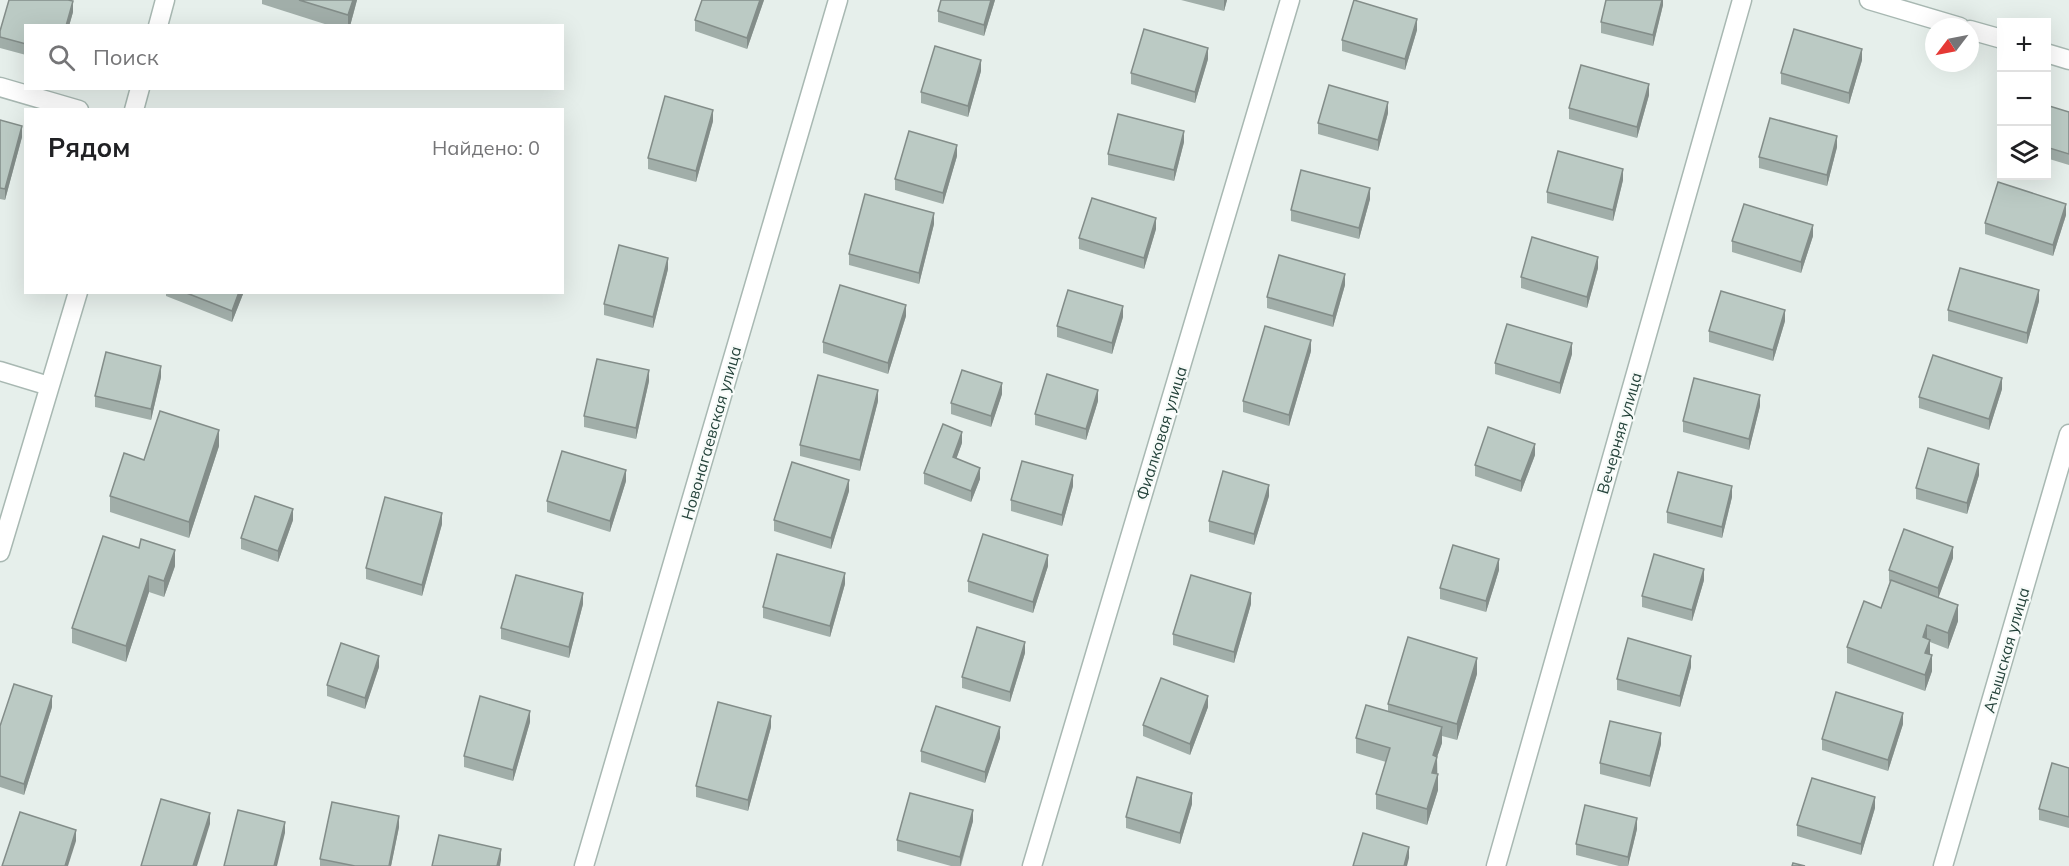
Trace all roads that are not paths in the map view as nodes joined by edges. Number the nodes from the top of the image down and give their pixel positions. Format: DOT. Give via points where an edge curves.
graph roads {
  1 [pos="165,0"];
  2 [pos="838,0"];
  3 [pos="1290,0"];
  4 [pos="1742,0"];
  5 [pos="1869,0"];
  6 [pos="1930,18"];
  7 [pos="159,24"];
  8 [pos="1979,33"];
  9 [pos="1997,38"];
  10 [pos="2051,55"];
  11 [pos="2069,60"];
  12 [pos="0,87"];
  13 [pos="139,90"];
  14 [pos="72,108"];
  15 [pos="135,108"];
  16 [pos="77,294"];
  17 [pos="0,371"];
  18 [pos="49,386"];
  19 [pos="2069,434"];
  20 [pos="0,552"];
  21 [pos="584,866"];
  22 [pos="1032,866"];
  23 [pos="1496,866"];
  24 [pos="1943,866"];
  1 -- 7 [label="street"];
  2 -- 21 [label="street, Новонагаевская улица"];
  3 -- 22 [label="street, Фиалковая улица"];
  4 -- 23 [label="street, Вечерняя улица"];
  5 -- 6 [label="street"];
  8 -- 9 [label="street"];
  10 -- 11 [label="street"];
  12 -- 14 [label="street"];
  13 -- 15 [label="street"];
  16 -- 18 [label="street"];
  17 -- 18 [label="street"];
  18 -- 20 [label="street"];
  19 -- 24 [label="street, Атышская улица"];
}
